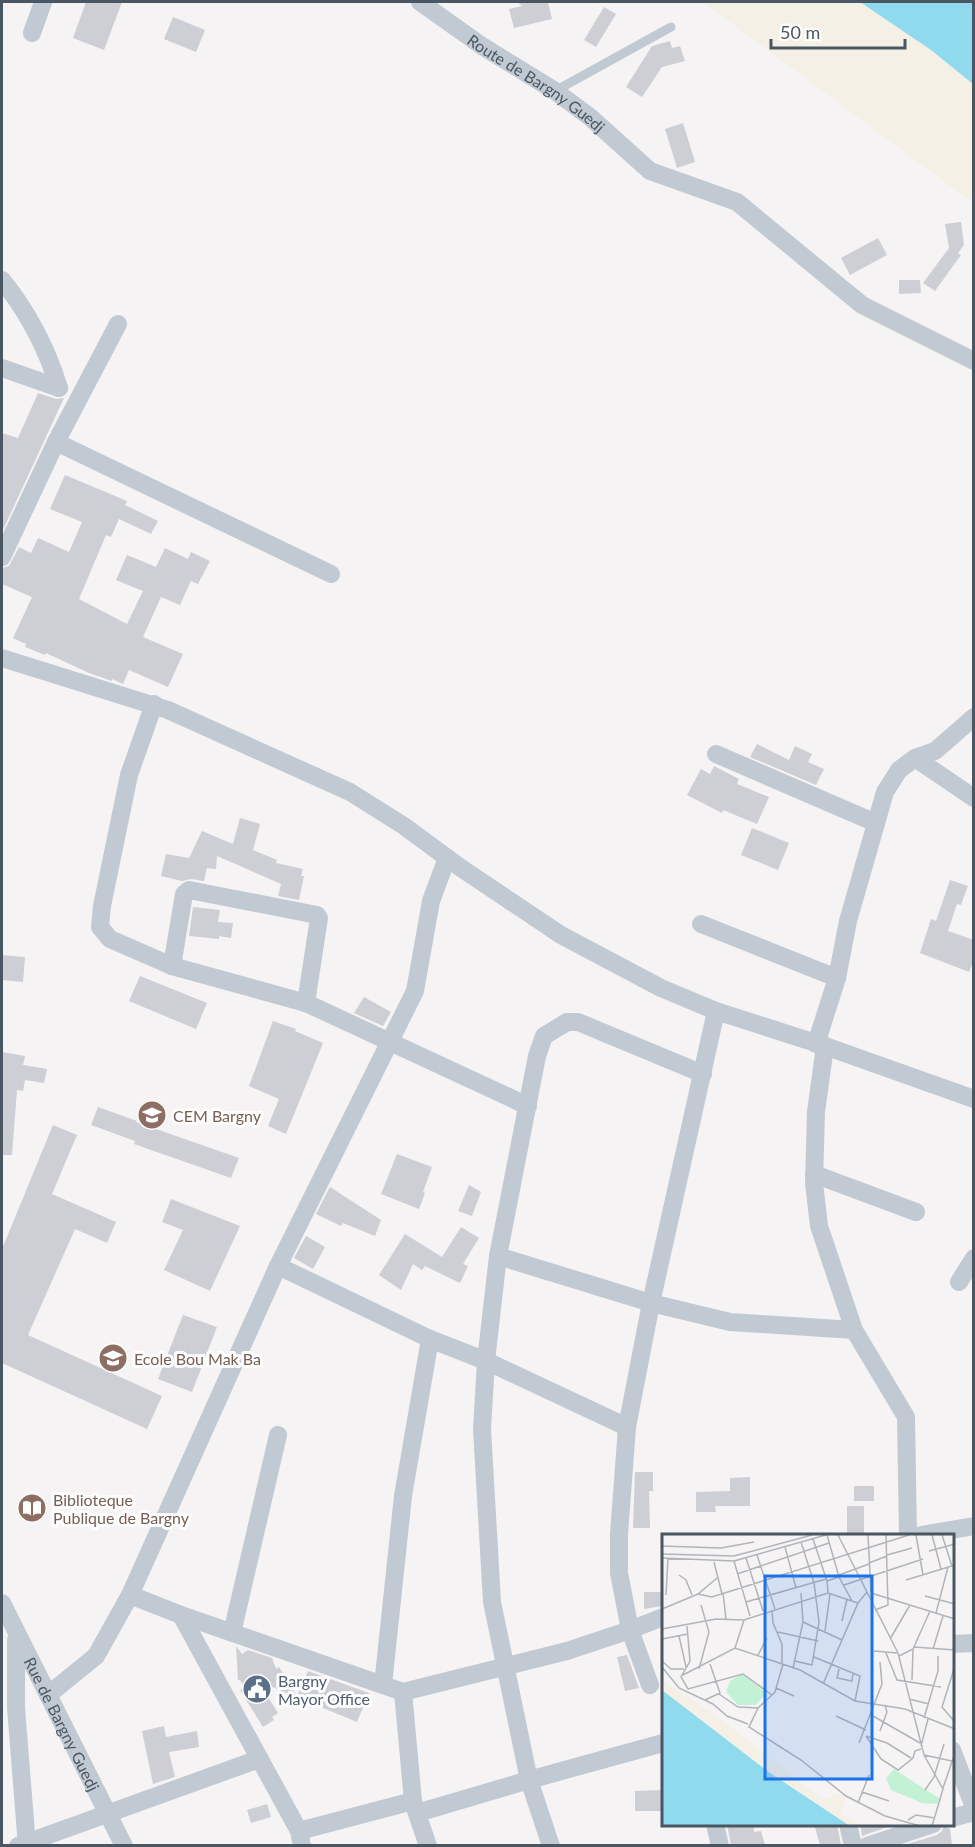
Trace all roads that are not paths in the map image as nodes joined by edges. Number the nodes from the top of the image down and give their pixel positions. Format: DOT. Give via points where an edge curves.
graph roads {
  1 [pos="44,2"];
  2 [pos="420,2"];
  3 [pos="671,27"];
  4 [pos="32,33"];
  5 [pos="555,91"];
  6 [pos="2,280"];
  7 [pos="118,324"];
  8 [pos="974,361"];
  9 [pos="2,368"];
  10 [pos="56,442"];
  11 [pos="2,557"];
  12 [pos="332,574"];
  13 [pos="2,658"];
  14 [pos="154,705"];
  15 [pos="974,717"];
  16 [pos="716,754"];
  17 [pos="915,758"];
  18 [pos="974,798"];
  19 [pos="876,823"];
  20 [pos="447,858"];
  21 [pos="701,924"];
  22 [pos="172,966"];
  23 [pos="837,978"];
  24 [pos="306,1003"];
  25 [pos="716,1011"];
  26 [pos="391,1042"];
  27 [pos="820,1045"];
  28 [pos="703,1074"];
  29 [pos="974,1099"];
  30 [pos="528,1106"];
  31 [pos="814,1173"];
  32 [pos="916,1212"];
  33 [pos="498,1256"];
  34 [pos="974,1258"];
  35 [pos="278,1266"];
  36 [pos="959,1282"];
  37 [pos="651,1303"];
  38 [pos="854,1330"];
  39 [pos="430,1340"];
  40 [pos="486,1361"];
  41 [pos="627,1427"];
  42 [pos="278,1435"];
  43 [pos="974,1526"];
  44 [pos="908,1534"];
  45 [pos="927,1534"];
  46 [pos="130,1595"];
  47 [pos="2,1603"];
  48 [pos="181,1615"];
  49 [pos="662,1617"];
  50 [pos="630,1630"];
  51 [pos="232,1633"];
  52 [pos="16,1635"];
  53 [pos="974,1643"];
  54 [pos="954,1644"];
  55 [pos="504,1667"];
  56 [pos="383,1685"];
  57 [pos="650,1685"];
  58 [pos="9,1690"];
  59 [pos="403,1692"];
  60 [pos="48,1695"];
  61 [pos="662,1743"];
  62 [pos="954,1755"];
  63 [pos="259,1759"];
  64 [pos="528,1780"];
  65 [pos="415,1807"];
  66 [pos="974,1807"];
  67 [pos="974,1812"];
  68 [pos="108,1813"];
  69 [pos="954,1817"];
  70 [pos="715,1826"];
  71 [pos="848,1826"];
  72 [pos="927,1826"];
  73 [pos="300,1838"];
  74 [pos="24,1844"];
  75 [pos="124,1845"];
  76 [pos="428,1845"];
  77 [pos="550,1845"];
  78 [pos="720,1845"];
  79 [pos="853,1845"];
  80 [pos="867,1845"];
  1 -- 4 [label="street"];
  2 -- 5 [label="street, Route de Bargny Guedj"];
  3 -- 5 [label="lane"];
  5 -- 8 [label="street, Route de Bargny Guedj" via="650,171 737,202 862,305"];
  6 -- 9 [label="street" via="27,315 52,364 59,388"];
  7 -- 10 [label="street"];
  10 -- 11 [label="street"];
  10 -- 12 [label="street"];
  13 -- 14 [label="street"];
  14 -- 20 [label="street" via="350,792"];
  14 -- 22 [label="street" via="129,774 100,927 110,939"];
  15 -- 17 [label="street" via="935,751"];
  16 -- 19 [label="street"];
  17 -- 18 [label="street"];
  17 -- 19 [label="street" via="899,770 885,792"];
  19 -- 23 [label="street" via="848,921"];
  20 -- 25 [label="street" via="561,935 661,988"];
  20 -- 26 [label="street" via="431,901 415,991"];
  21 -- 23 [label="street"];
  22 -- 24 [label="street"];
  22 -- 24 [label="street" via="184,894 189,890 317,915"];
  23 -- 27 [label="street"];
  24 -- 26 [label="street"];
  25 -- 27 [label="street"];
  25 -- 28 [label="street"];
  26 -- 30 [label="street"];
  26 -- 35 [label="street"];
  27 -- 29 [label="street"];
  27 -- 31 [label="street"];
  28 -- 30 [label="street" via="578,1022 567,1022 544,1035"];
  28 -- 37 [label="street"];
  30 -- 33 [label="street"];
  31 -- 32 [label="street"];
  31 -- 38 [label="street" via="819,1226"];
  33 -- 37 [label="street"];
  33 -- 40 [label="street"];
  34 -- 36 [label="street"];
  35 -- 39 [label="street"];
  35 -- 46 [label="street"];
  37 -- 38 [label="street" via="730,1322"];
  37 -- 41 [label="street"];
  38 -- 44 [label="street" via="906,1417"];
  39 -- 40 [label="street"];
  39 -- 56 [label="street" via="403,1496"];
  40 -- 41 [label="street"];
  40 -- 55 [label="street" via="484,1485 492,1602"];
  41 -- 50 [label="street" via="619,1573"];
  42 -- 51 [label="street"];
  43 -- 45 [label="street"];
  46 -- 48 [label="street"];
  46 -- 60 [label="street" via="96,1656"];
  47 -- 52 [label="street, Rue de Bargny Guedj"];
  48 -- 51 [label="street"];
  48 -- 63 [label="street"];
  49 -- 50 [label="street"];
  50 -- 55 [label="street"];
  50 -- 57 [label="street"];
  51 -- 56 [label="street"];
  52 -- 58 [label="street"];
  52 -- 60 [label="street, Rue de Bargny Guedj"];
  53 -- 54 [label="street"];
  55 -- 59 [label="street"];
  55 -- 64 [label="street"];
  56 -- 59 [label="street"];
  58 -- 74 [label="street"];
  59 -- 65 [label="street"];
  60 -- 68 [label="street, Rue de Bargny Guedj"];
  61 -- 64 [label="street"];
  62 -- 66 [label="street"];
  63 -- 68 [label="street"];
  63 -- 73 [label="street"];
  64 -- 65 [label="street"];
  64 -- 77 [label="street"];
  65 -- 73 [label="street"];
  65 -- 76 [label="street"];
  67 -- 69 [label="street"];
  68 -- 74 [label="street"];
  68 -- 75 [label="street, Rue de Bargny Guedj"];
  70 -- 78 [label="street"];
  71 -- 79 [label="street"];
  72 -- 80 [label="street"];
}
